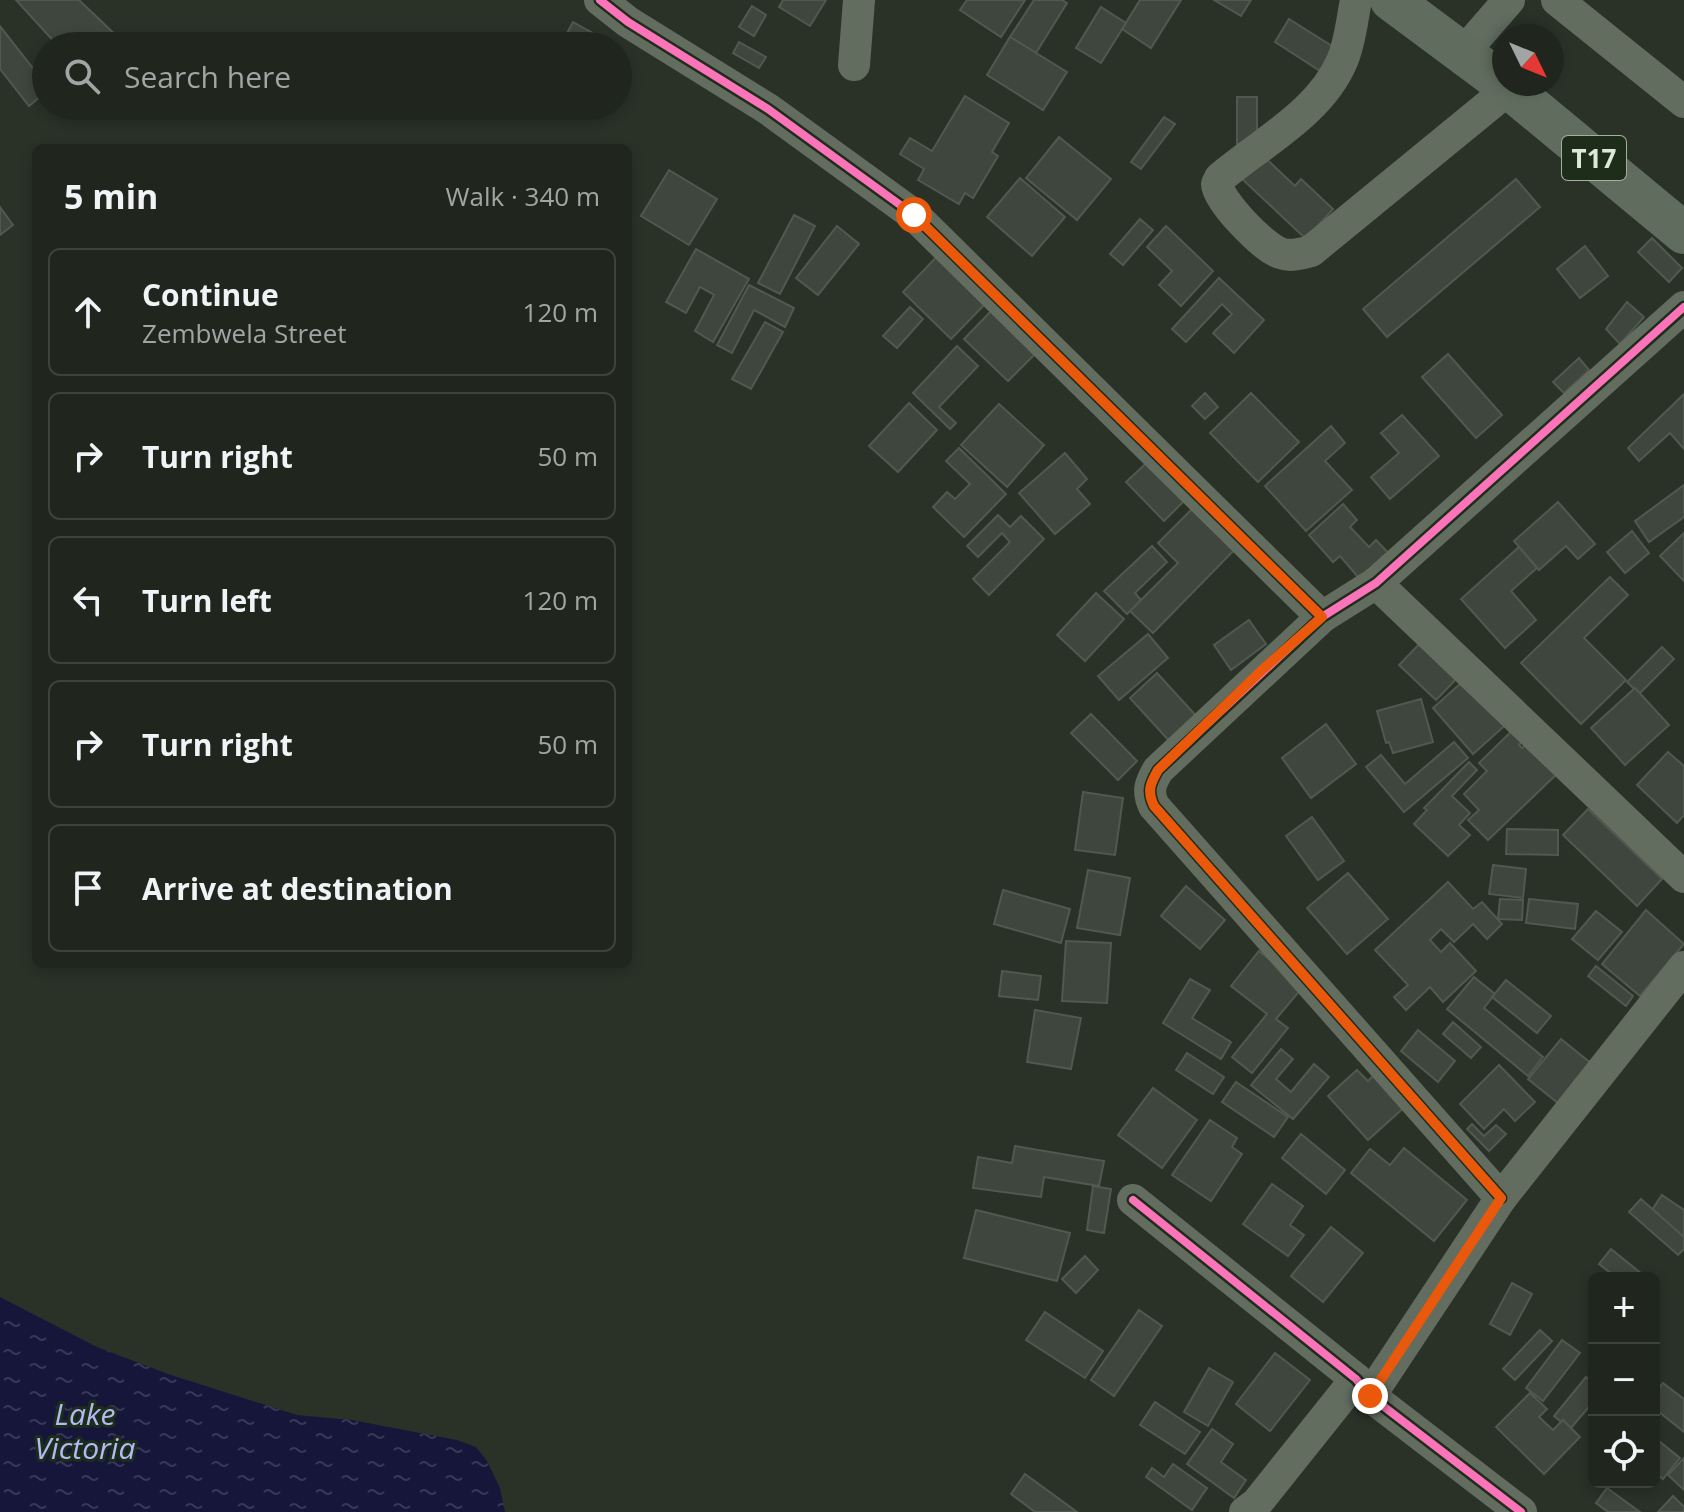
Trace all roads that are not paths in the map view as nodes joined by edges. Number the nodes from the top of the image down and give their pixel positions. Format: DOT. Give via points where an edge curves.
graph roads {
  1 [pos="600,0"];
  2 [pos="859,0"];
  3 [pos="1356,0"];
  4 [pos="1391,0"];
  5 [pos="1509,0"];
  6 [pos="1557,0"];
  7 [pos="1463,53"];
  8 [pos="854,65"];
  9 [pos="1492,75"];
  10 [pos="1493,96"];
  11 [pos="1519,96"];
  12 [pos="1684,102"];
  13 [pos="1684,233"];
  14 [pos="1684,307"];
  15 [pos="1376,583"];
  16 [pos="1322,617"];
  17 [pos="1684,877"];
  18 [pos="1684,967"];
  19 [pos="1501,1198"];
  20 [pos="1133,1200"];
  21 [pos="1363,1388"];
  22 [pos="1245,1512"];
  23 [pos="1521,1512"];
  1 -- 16 [label="street" via="768,109 914,215"];
  2 -- 8 [label="street"];
  3 -- 10 [label="street" via="1343,60 1328,84 1217,184 1223,199 1275,251 1311,251"];
  4 -- 7 [label="main road, T17"];
  5 -- 7 [label="street"];
  6 -- 12 [label="street"];
  7 -- 9 [label="main road, T17"];
  11 -- 13 [label="main road, T17"];
  14 -- 15 [label="street"];
  15 -- 16 [label="street"];
  15 -- 17 [label="street"];
  16 -- 19 [label="street" via="1158,770 1149,795"];
  18 -- 19 [label="street"];
  19 -- 21 [label="street"];
  20 -- 21 [label="street"];
  21 -- 22 [label="street"];
  21 -- 23 [label="street"];
}
